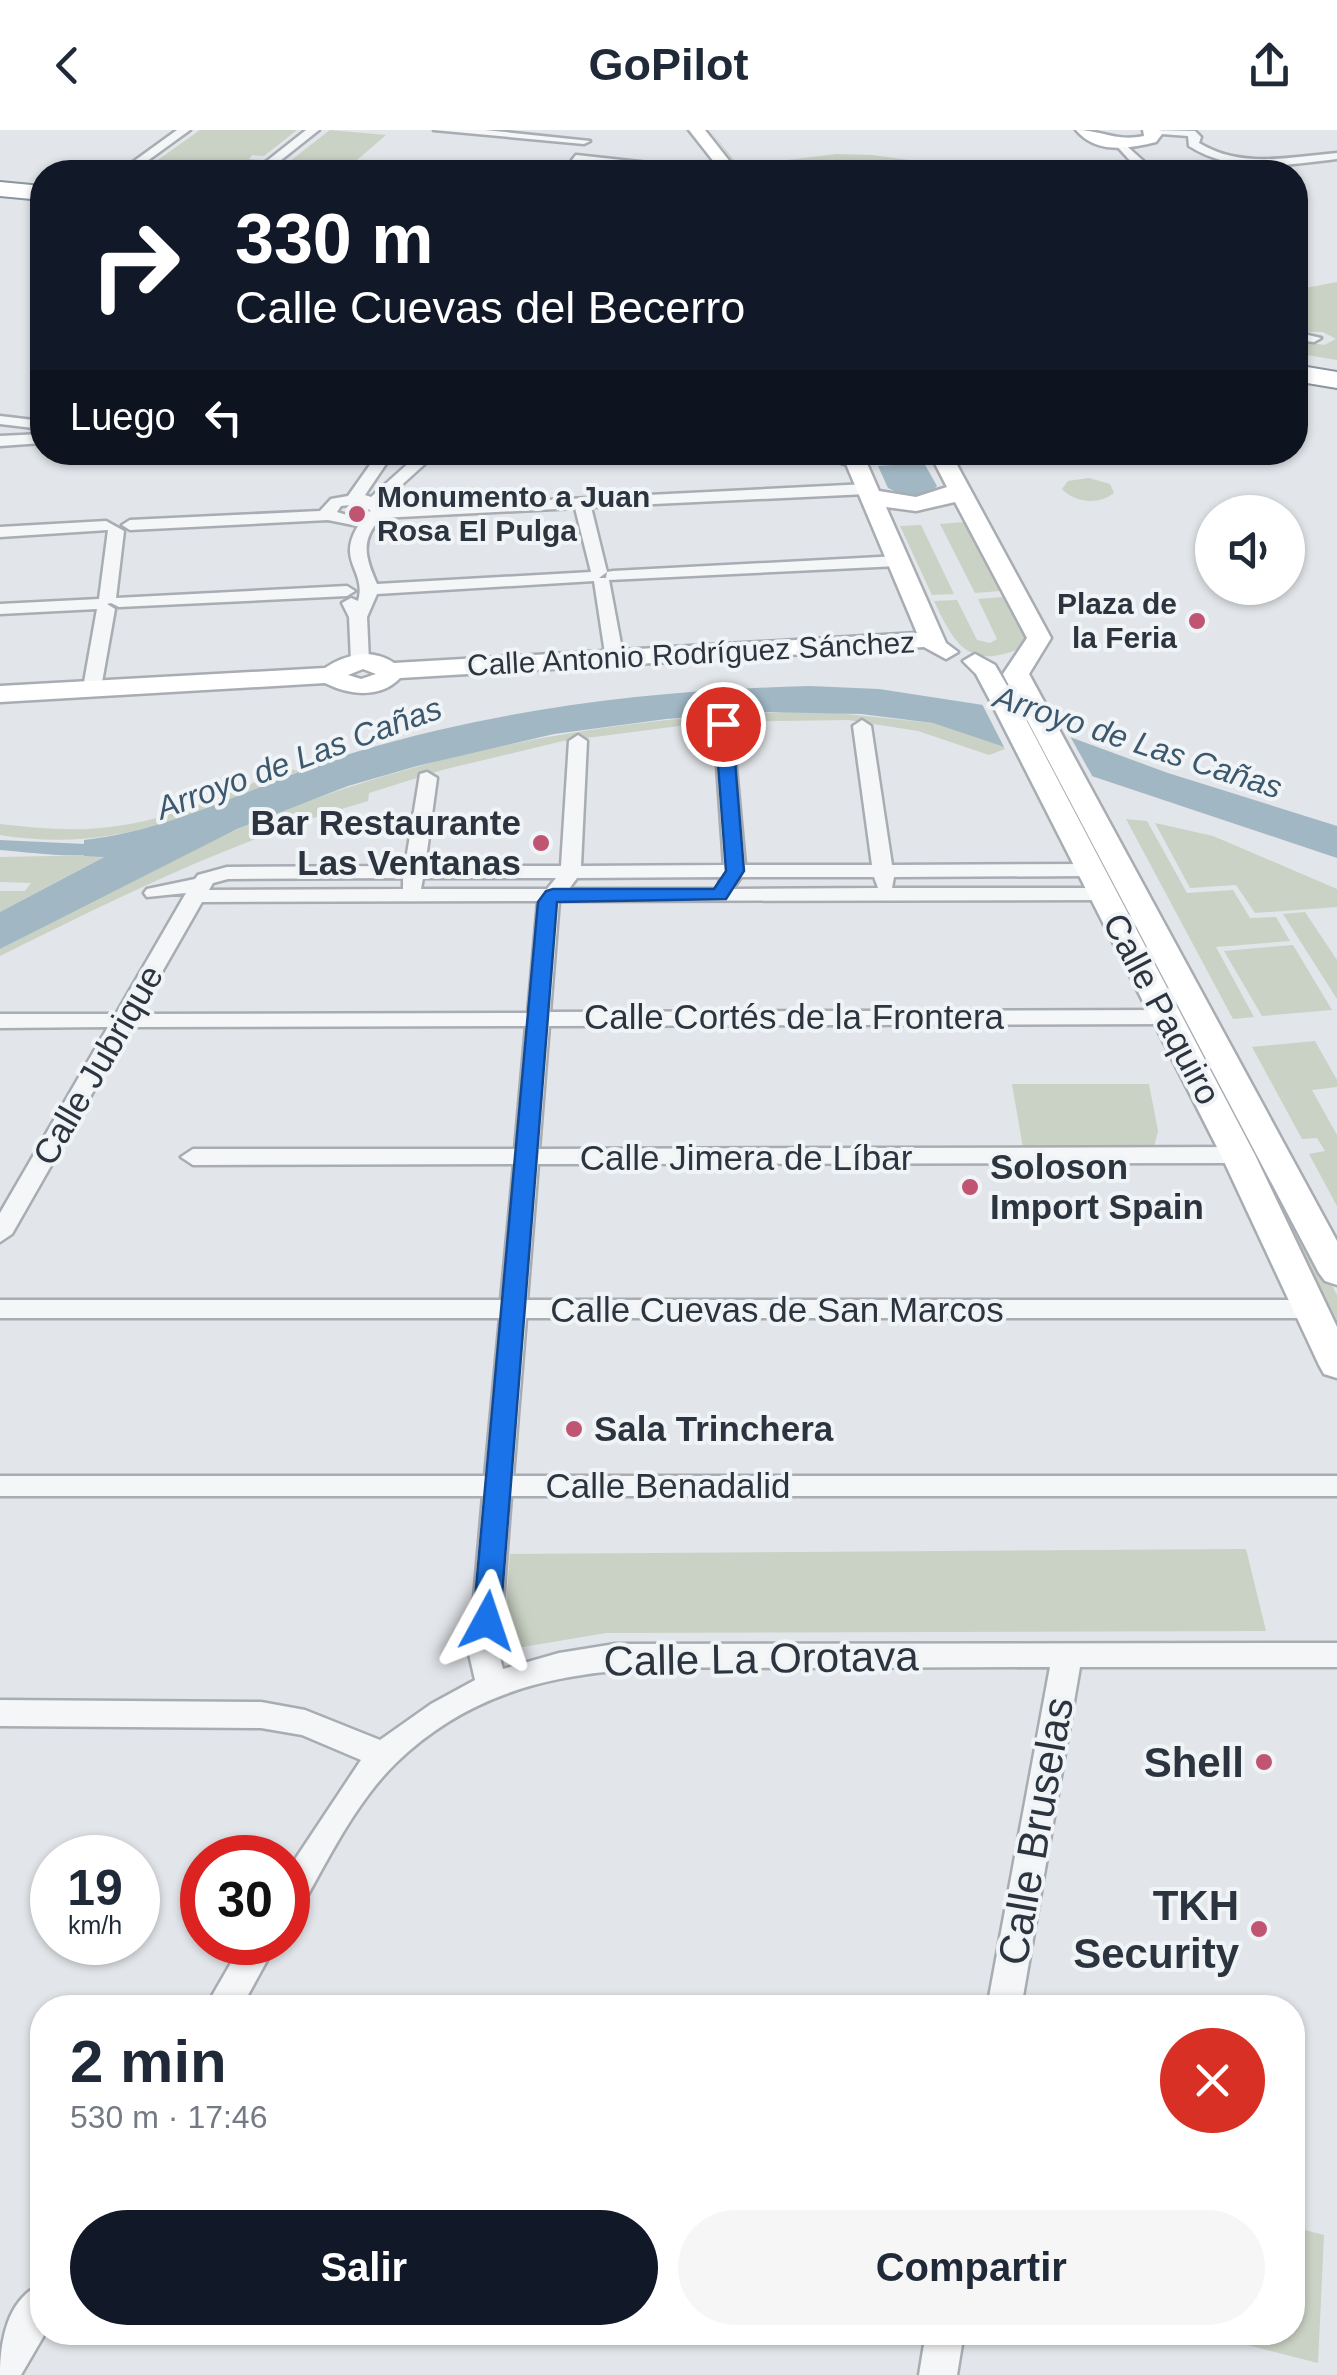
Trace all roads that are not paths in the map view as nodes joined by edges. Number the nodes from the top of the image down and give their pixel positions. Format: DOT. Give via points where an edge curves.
graph roads {
  1 [pos="184,130"];
  2 [pos="314,130"];
  3 [pos="440,130"];
  4 [pos="680,130"];
  5 [pos="697,130"];
  6 [pos="1084,130"];
  7 [pos="1153,132"];
  8 [pos="524,133"];
  9 [pos="587,136"];
  10 [pos="1120,143"];
  11 [pos="1337,156"];
  12 [pos="576,158"];
  13 [pos="142,160"];
  14 [pos="275,160"];
  15 [pos="593,160"];
  16 [pos="703,160"];
  17 [pos="721,160"];
  18 [pos="1136,160"];
  19 [pos="1224,160"];
  20 [pos="1280,160"];
  21 [pos="0,188"];
  22 [pos="30,192"];
  23 [pos="0,204"];
  24 [pos="30,207"];
  25 [pos="1308,337"];
  26 [pos="1314,338"];
  27 [pos="1308,362"];
  28 [pos="1337,367"];
  29 [pos="1308,375"];
  30 [pos="1337,380"];
  31 [pos="0,420"];
  32 [pos="30,424"];
  33 [pos="30,440"];
  34 [pos="0,441"];
  35 [pos="378,465"];
  36 [pos="419,465"];
  37 [pos="856,465"];
  38 [pos="946,465"];
  39 [pos="959,490"];
  40 [pos="868,492"];
  41 [pos="354,498"];
  42 [pos="581,501"];
  43 [pos="374,511"];
  44 [pos="334,518"];
  45 [pos="118,527"];
  46 [pos="0,532"];
  47 [pos="356,540"];
  48 [pos="898,561"];
  49 [pos="357,568"];
  50 [pos="601,576"];
  51 [pos="369,589"];
  52 [pos="346,591"];
  53 [pos="107,603"];
  54 [pos="0,609"];
  55 [pos="358,617"];
  56 [pos="933,639"];
  57 [pos="1030,654"];
  58 [pos="615,660"];
  59 [pos="975,660"];
  60 [pos="360,661"];
  61 [pos="390,671"];
  62 [pos="334,675"];
  63 [pos="92,688"];
  64 [pos="0,694"];
  65 [pos="723,724"];
  66 [pos="862,726"];
  67 [pos="578,741"];
  68 [pos="427,778"];
  69 [pos="884,870"];
  70 [pos="735,871"];
  71 [pos="414,872"];
  72 [pos="570,872"];
  73 [pos="1096,882"];
  74 [pos="198,890"];
  75 [pos="154,893"];
  76 [pos="886,894"];
  77 [pos="410,895"];
  78 [pos="553,895"];
  79 [pos="719,895"];
  80 [pos="536,1017"];
  81 [pos="1168,1017"];
  82 [pos="122,1020"];
  83 [pos="5,1027"];
  84 [pos="1238,1155"];
  85 [pos="193,1157"];
  86 [pos="525,1158"];
  87 [pos="0,1234"];
  88 [pos="1337,1273"];
  89 [pos="0,1309"];
  90 [pos="1314,1309"];
  91 [pos="515,1310"];
  92 [pos="1337,1365"];
  93 [pos="0,1486"];
  94 [pos="498,1486"];
  95 [pos="1337,1486"];
  96 [pos="1067,1655"];
  97 [pos="1337,1655"];
  98 [pos="492,1682"];
  99 [pos="0,1713"];
  100 [pos="383,1755"];
  101 [pos="310,1862"];
  102 [pos="247,1965"];
  103 [pos="230,1995"];
  104 [pos="1006,1995"];
  105 [pos="30,2323"];
  106 [pos="943,2345"];
  107 [pos="0,2373"];
  108 [pos="938,2375"];
  1 -- 13 [label="street"];
  2 -- 14 [label="street"];
  3 -- 8 [label="street"];
  4 -- 16 [label="main road"];
  5 -- 17 [label="main road"];
  6 -- 10 [label="main road" via="1095,140"];
  7 -- 10 [label="main road" via="1142,142"];
  7 -- 19 [label="street" via="1190,133 1209,157"];
  8 -- 9 [label="street"];
  9 -- 12 [label="street"];
  10 -- 18 [label="street"];
  11 -- 20 [label="street"];
  12 -- 15 [label="street"];
  21 -- 22 [label="highway"];
  23 -- 24 [label="highway"];
  25 -- 26 [label="street"];
  27 -- 28 [label="highway"];
  29 -- 30 [label="highway"];
  31 -- 32 [label="street"];
  33 -- 34 [label="street"];
  35 -- 41 [label="street"];
  36 -- 43 [label="street"];
  37 -- 40 [label="main road"];
  38 -- 39 [label="main road"];
  39 -- 40 [label="main road" via="920,504"];
  39 -- 57 [label="main road" via="1039,638"];
  40 -- 42 [label="street"];
  40 -- 48 [label="main road"];
  41 -- 43 [label="street"];
  41 -- 44 [label="street" via="332,505"];
  42 -- 43 [label="street"];
  42 -- 50 [label="street"];
  43 -- 44 [label="street"];
  43 -- 47 [label="street"];
  44 -- 45 [label="street"];
  44 -- 47 [label="street"];
  45 -- 46 [label="street"];
  45 -- 53 [label="street"];
  47 -- 49 [label="street"];
  48 -- 50 [label="street"];
  48 -- 56 [label="main road"];
  49 -- 51 [label="street"];
  49 -- 52 [label="street"];
  50 -- 51 [label="street"];
  50 -- 58 [label="street"];
  51 -- 55 [label="street"];
  52 -- 53 [label="street"];
  52 -- 55 [label="street"];
  53 -- 54 [label="street"];
  53 -- 63 [label="street"];
  55 -- 60 [label="street"];
  56 -- 58 [label="main road, Calle Antonio Rodríguez Sánchez"];
  56 -- 59 [label="main road" via="936,648"];
  57 -- 59 [label="main road"];
  57 -- 88 [label="main road, Calle Paquiro" via="1016,674"];
  58 -- 61 [label="main road, Calle Antonio Rodríguez Sánchez"];
  59 -- 73 [label="main road, Calle Paquiro" via="1007,708"];
  60 -- 61 [label="main road"];
  60 -- 62 [label="main road" via="340,666"];
  61 -- 62 [label="main road" via="382,682 363,687 345,685"];
  62 -- 63 [label="main road"];
  63 -- 64 [label="main road"];
  65 -- 70 [label="street"];
  66 -- 69 [label="street"];
  67 -- 72 [label="street"];
  68 -- 71 [label="street"];
  69 -- 70 [label="street"];
  69 -- 73 [label="street"];
  69 -- 76 [label="street"];
  70 -- 72 [label="street"];
  70 -- 79 [label="street"];
  71 -- 72 [label="street"];
  71 -- 74 [label="street" via="227,874 205,879"];
  71 -- 77 [label="street"];
  72 -- 78 [label="street"];
  73 -- 76 [label="street"];
  73 -- 81 [label="main road, Calle Paquiro"];
  74 -- 75 [label="street"];
  74 -- 77 [label="street"];
  74 -- 82 [label="street, Calle Jubrique"];
  76 -- 79 [label="street"];
  77 -- 78 [label="street"];
  78 -- 79 [label="street"];
  78 -- 80 [label="street"];
  80 -- 81 [label="street, Calle Cortés de la Frontera"];
  80 -- 82 [label="street, Calle Cortés de la Frontera"];
  80 -- 86 [label="street"];
  81 -- 84 [label="main road, Calle Paquiro"];
  82 -- 83 [label="street, Calle Cortés de la Frontera"];
  82 -- 87 [label="street, Calle Jubrique"];
  84 -- 86 [label="street, Calle Jimera de Líbar"];
  84 -- 90 [label="main road, Calle Paquiro"];
  85 -- 86 [label="street, Calle Jimera de Líbar"];
  86 -- 91 [label="street"];
  89 -- 91 [label="street, Calle Cuevas de San Marcos"];
  90 -- 91 [label="street, Calle Cuevas de San Marcos"];
  90 -- 92 [label="main road, Calle Paquiro"];
  91 -- 94 [label="street"];
  93 -- 94 [label="street, Calle Benadalid"];
  94 -- 95 [label="street, Calle Benadalid"];
  94 -- 98 [label="street" via="484,1654"];
  96 -- 97 [label="street, Calle La Orotava"];
  96 -- 98 [label="street, Calle La Orotava" via="616,1656"];
  96 -- 104 [label="street, Calle Bruselas"];
  98 -- 100 [label="street, Calle La Orotava"];
  99 -- 100 [label="street" via="261,1716 305,1723"];
  100 -- 101 [label="street, Calle La Orotava"];
  102 -- 103 [label="street"];
  105 -- 107 [label="street"];
  106 -- 108 [label="street"];
}
